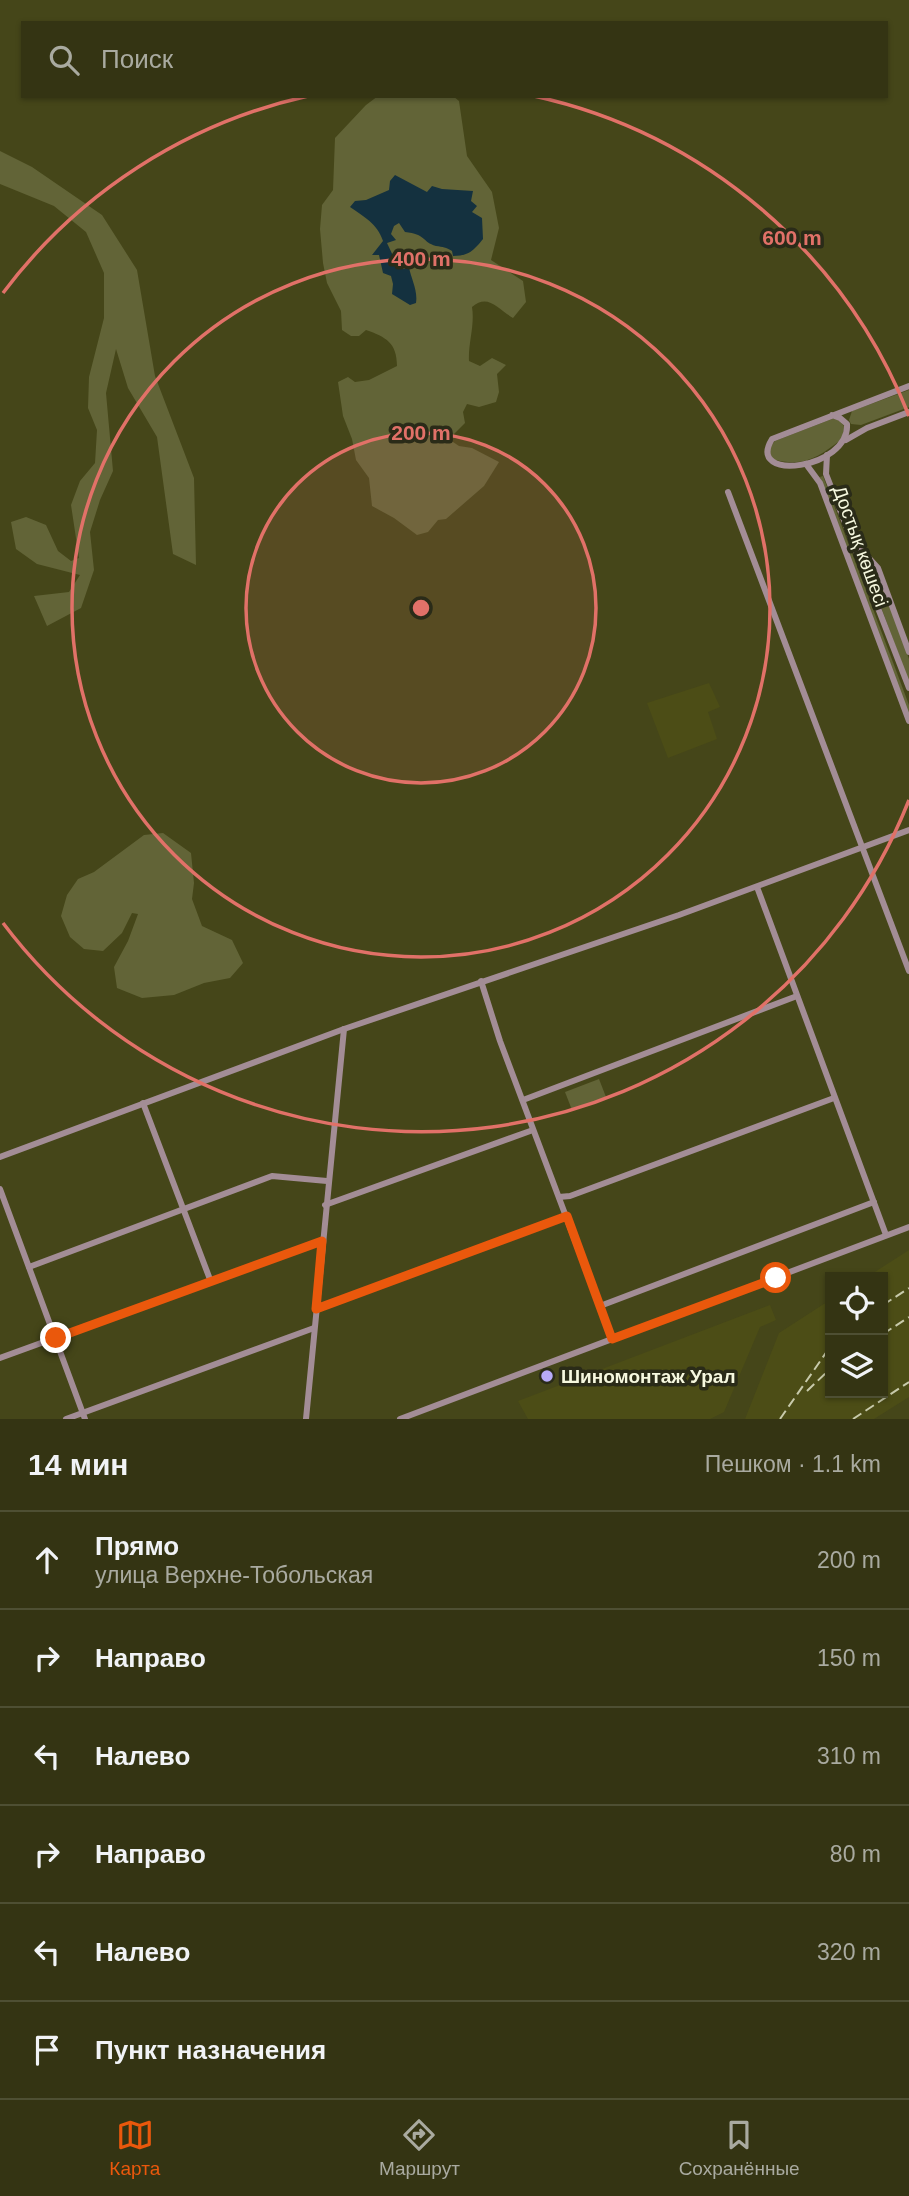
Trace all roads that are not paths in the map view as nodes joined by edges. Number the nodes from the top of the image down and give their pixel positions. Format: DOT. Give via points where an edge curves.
graph roads {
  1 [pos="909,386"];
  2 [pos="909,412"];
  3 [pos="832,415"];
  4 [pos="846,440"];
  5 [pos="827,454"];
  6 [pos="806,464"];
  7 [pos="728,492"];
  8 [pos="853,541"];
  9 [pos="909,652"];
  10 [pos="909,688"];
  11 [pos="909,721"];
  12 [pos="909,830"];
  13 [pos="863,848"];
  14 [pos="757,887"];
  15 [pos="909,971"];
  16 [pos="481,981"];
  17 [pos="797,996"];
  18 [pos="344,1029"];
  19 [pos="835,1098"];
  20 [pos="523,1100"];
  21 [pos="143,1103"];
  22 [pos="533,1130"];
  23 [pos="0,1157"];
  24 [pos="327,1181"];
  25 [pos="0,1189"];
  26 [pos="558,1196"];
  27 [pos="874,1202"];
  28 [pos="325,1205"];
  29 [pos="182,1209"];
  30 [pos="567,1216"];
  31 [pos="909,1227"];
  32 [pos="886,1235"];
  33 [pos="322,1241"];
  34 [pos="29,1267"];
  35 [pos="211,1282"];
  36 [pos="600,1306"];
  37 [pos="316,1309"];
  38 [pos="314,1328"];
  39 [pos="56,1338"];
  40 [pos="612,1339"];
  41 [pos="0,1358"];
  42 [pos="84,1416"];
  43 [pos="66,1419"];
  44 [pos="306,1419"];
  45 [pos="400,1419"];
  1 -- 3 [label="street"];
  2 -- 4 [label="street"];
  3 -- 4 [label="street" via="847,424"];
  3 -- 6 [label="street" via="772,439 768,445 769,459 777,466"];
  4 -- 5 [label="street"];
  5 -- 6 [label="street"];
  5 -- 8 [label="street" via="826,474"];
  6 -- 11 [label="street, Достық көшесі" via="821,483"];
  7 -- 13 [label="street"];
  8 -- 9 [label="street" via="878,568"];
  8 -- 10 [label="street"];
  12 -- 13 [label="street"];
  13 -- 14 [label="street"];
  13 -- 15 [label="street"];
  14 -- 16 [label="street"];
  14 -- 17 [label="street"];
  16 -- 18 [label="street"];
  16 -- 20 [label="street"];
  17 -- 19 [label="street"];
  17 -- 20 [label="street"];
  18 -- 21 [label="street"];
  18 -- 24 [label="street"];
  19 -- 26 [label="street" via="569,1196"];
  19 -- 27 [label="street"];
  20 -- 22 [label="street"];
  21 -- 23 [label="street"];
  21 -- 29 [label="street"];
  22 -- 26 [label="street"];
  22 -- 28 [label="street"];
  24 -- 28 [label="street"];
  24 -- 29 [label="street" via="272,1176"];
  25 -- 34 [label="street"];
  26 -- 30 [label="street"];
  27 -- 32 [label="street"];
  27 -- 36 [label="street"];
  28 -- 33 [label="street"];
  29 -- 34 [label="street"];
  29 -- 35 [label="street"];
  30 -- 36 [label="street"];
  30 -- 37 [label="street"];
  31 -- 32 [label="street"];
  32 -- 40 [label="street"];
  33 -- 35 [label="street"];
  33 -- 37 [label="street"];
  34 -- 39 [label="street"];
  35 -- 39 [label="street"];
  36 -- 40 [label="street"];
  37 -- 38 [label="street"];
  38 -- 42 [label="street"];
  38 -- 44 [label="street"];
  39 -- 41 [label="street"];
  39 -- 42 [label="street"];
  40 -- 45 [label="street"];
  42 -- 43 [label="street"];
}
